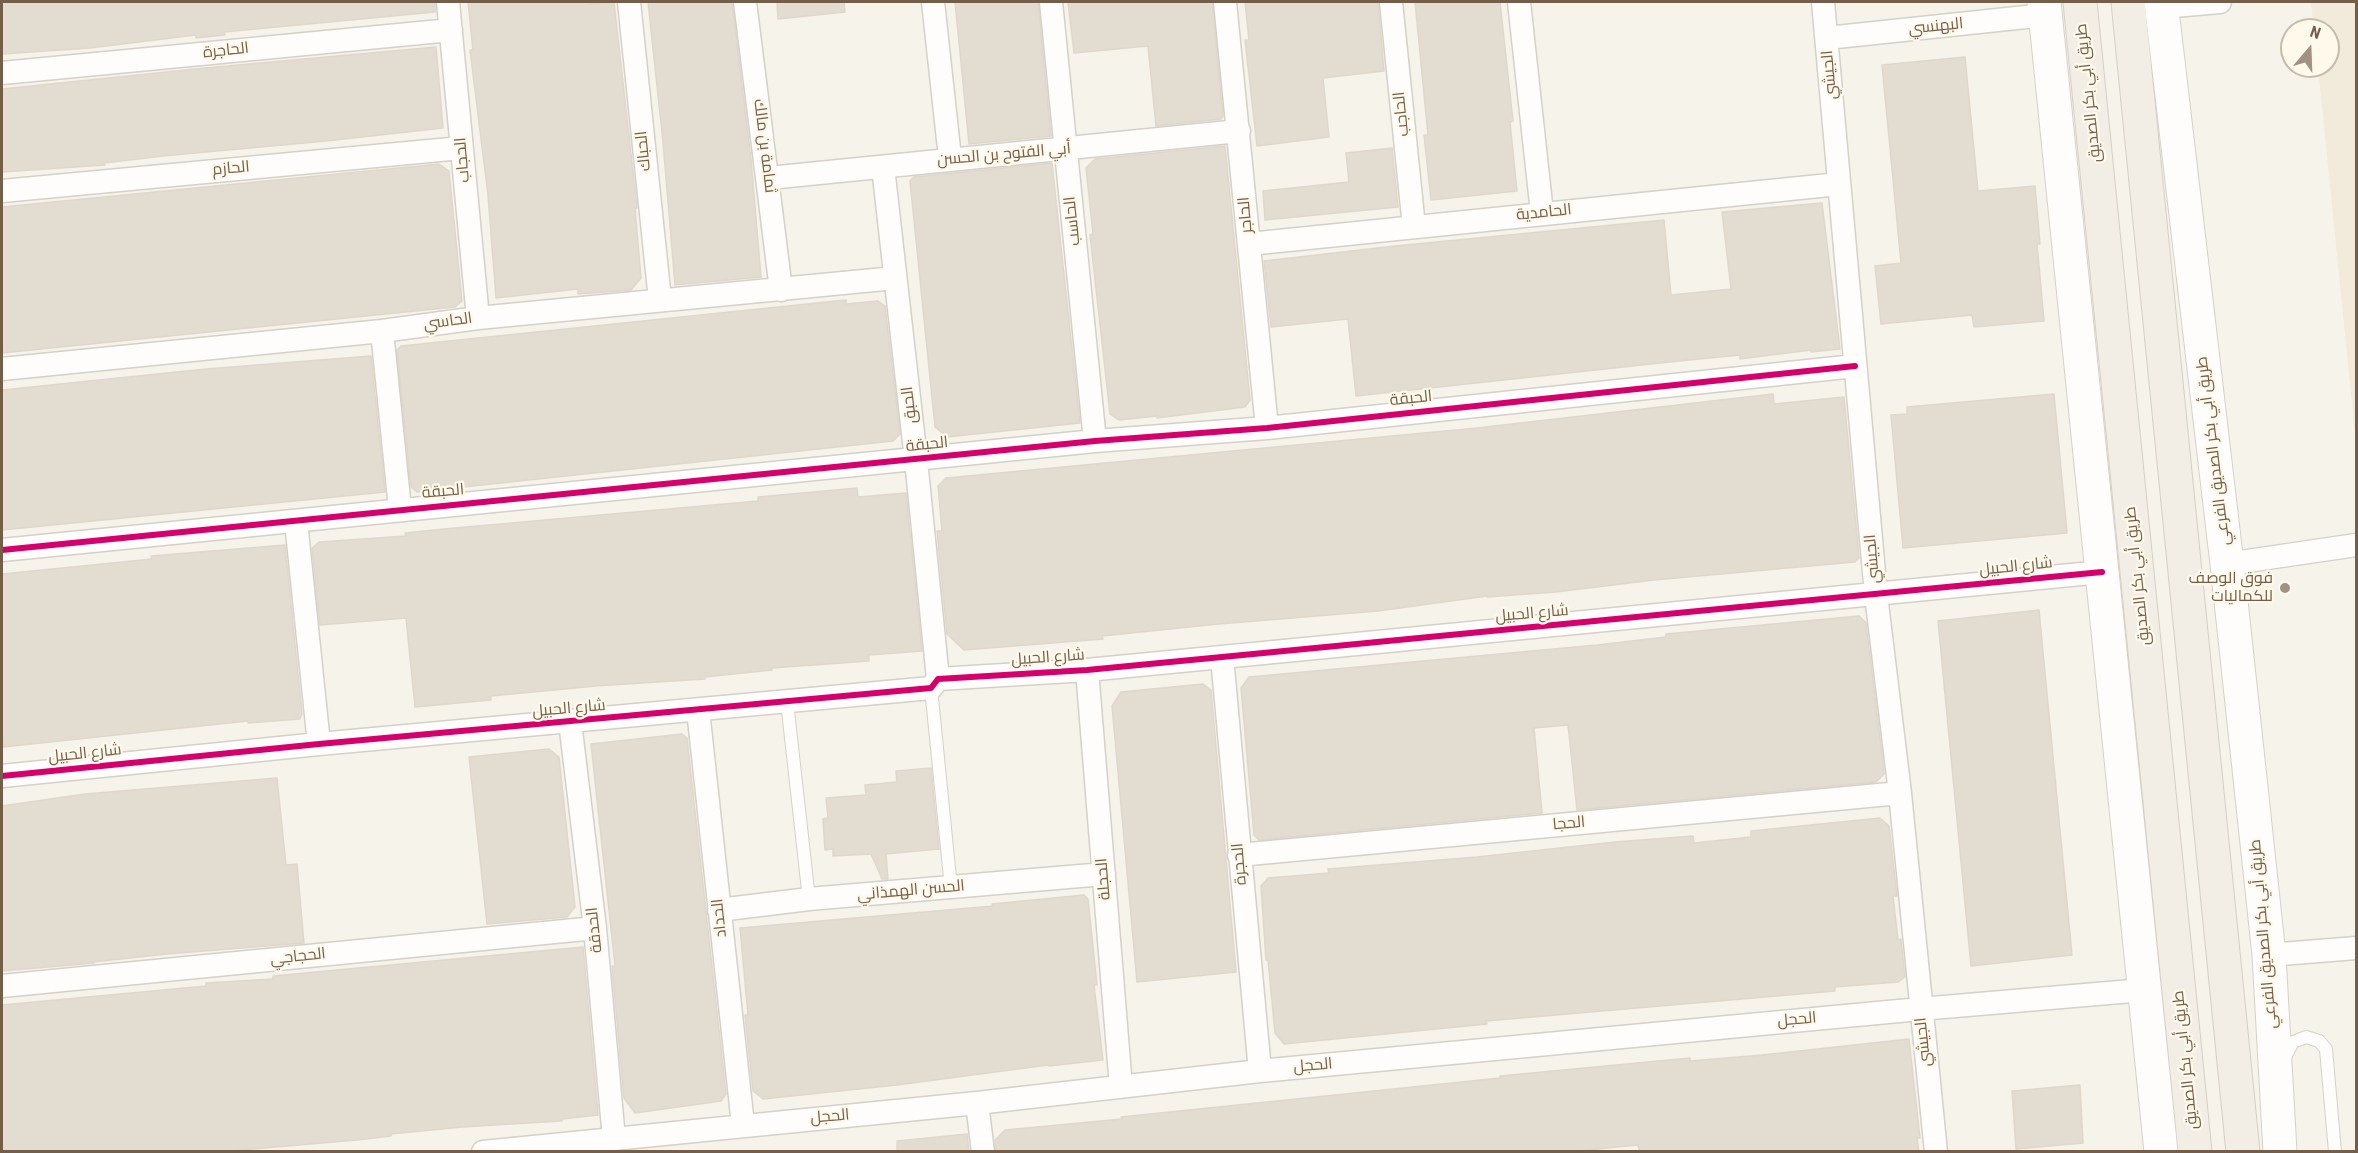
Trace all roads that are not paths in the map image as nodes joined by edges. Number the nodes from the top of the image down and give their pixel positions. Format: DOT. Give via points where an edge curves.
graph roads {
  1 [pos="448,2"];
  2 [pos="629,2"];
  3 [pos="745,2"];
  4 [pos="933,2"];
  5 [pos="1051,2"];
  6 [pos="1225,2"];
  7 [pos="1391,2"];
  8 [pos="1519,2"];
  9 [pos="1822,2"];
  10 [pos="2080,2"];
  11 [pos="2128,2"];
  12 [pos="2220,2"];
  13 [pos="2162,4"];
  14 [pos="2045,8"];
  15 [pos="451,30"];
  16 [pos="1827,38"];
  17 [pos="2,73"];
  18 [pos="1239,131"];
  19 [pos="461,148"];
  20 [pos="1066,149"];
  21 [pos="950,158"];
  22 [pos="884,167"];
  23 [pos="769,178"];
  24 [pos="1839,184"];
  25 [pos="2,191"];
  26 [pos="1542,213"];
  27 [pos="1414,227"];
  28 [pos="1249,244"];
  29 [pos="895,278"];
  30 [pos="781,290"];
  31 [pos="660,300"];
  32 [pos="478,318"];
  33 [pos="382,331"];
  34 [pos="1855,366"];
  35 [pos="2,369"];
  36 [pos="1267,428"];
  37 [pos="1095,441"];
  38 [pos="916,460"];
  39 [pos="400,509"];
  40 [pos="296,522"];
  41 [pos="2356,545"];
  42 [pos="2,550"];
  43 [pos="2227,564"];
  44 [pos="2102,572"];
  45 [pos="1876,595"];
  46 [pos="1222,657"];
  47 [pos="1087,670"];
  48 [pos="935,683"];
  49 [pos="787,702"];
  50 [pos="698,710"];
  51 [pos="570,722"];
  52 [pos="319,744"];
  53 [pos="2,776"];
  54 [pos="1900,793"];
  55 [pos="1239,855"];
  56 [pos="1104,874"];
  57 [pos="951,888"];
  58 [pos="809,899"];
  59 [pos="719,910"];
  60 [pos="595,928"];
  61 [pos="2356,948"];
  62 [pos="2269,955"];
  63 [pos="2,986"];
  64 [pos="2144,990"];
  65 [pos="1920,1008"];
  66 [pos="1260,1071"];
  67 [pos="2276,1075"];
  68 [pos="1121,1088"];
  69 [pos="977,1103"];
  70 [pos="743,1125"];
  71 [pos="614,1139"];
  72 [pos="483,1152"];
  73 [pos="983,1152"];
  74 [pos="1936,1152"];
  75 [pos="2161,1152"];
  76 [pos="2195,1152"];
  77 [pos="2243,1152"];
  78 [pos="2280,1152"];
  79 [pos="2335,1152"];
  1 -- 15 [label="street, الحجاب"];
  2 -- 31 [label="street, الحباك"];
  3 -- 23 [label="street, ثمامة بن مالك"];
  4 -- 21 [label="street"];
  5 -- 20 [label="street, الحاسب"];
  6 -- 18 [label="street, الحاجر"];
  7 -- 27 [label="street, الحاجب"];
  8 -- 26 [label="street"];
  9 -- 16 [label="street, الجيشي"];
  10 -- 76 [label="main road, طريق أبي بكر الصديق"];
  11 -- 77 [label="main road"];
  12 -- 13 [label="street"];
  13 -- 43 [label="street, طريق أبي بكر الصديق الفرعي"];
  14 -- 16 [label="street, البهنسي"];
  14 -- 44 [label="street"];
  15 -- 17 [label="street, الحاجرة"];
  15 -- 19 [label="street, الحجاب"];
  16 -- 24 [label="street, الجيشي"];
  18 -- 20 [label="street, أبي الفتوح بن الحسن"];
  18 -- 28 [label="street, الحاجر"];
  19 -- 25 [label="street, الحازم"];
  19 -- 32 [label="street, الحجاب"];
  20 -- 21 [label="street, أبي الفتوح بن الحسن"];
  20 -- 37 [label="street, الحاسب"];
  21 -- 22 [label="street, أبي الفتوح بن الحسن"];
  22 -- 23 [label="street, أبي الفتوح بن الحسن"];
  22 -- 29 [label="street, الحبق"];
  23 -- 30 [label="street, ثمامة بن مالك"];
  24 -- 26 [label="street, الحامدية"];
  24 -- 34 [label="street, الجيشي"];
  26 -- 27 [label="street, الحامدية"];
  27 -- 28 [label="street, الحامدية"];
  28 -- 36 [label="street, الحاجر"];
  29 -- 30 [label="street, الحاسي"];
  29 -- 38 [label="street, الحبق"];
  30 -- 31 [label="street, الحاسي"];
  31 -- 32 [label="street, الحاسي"];
  32 -- 33 [label="street, الحاسي"];
  33 -- 35 [label="street, الحاسي"];
  33 -- 39 [label="street"];
  34 -- 36 [label="street, الحبقة"];
  34 -- 45 [label="street, الجيشي"];
  36 -- 37 [label="street, الحبقة"];
  37 -- 38 [label="street, الحبقة"];
  38 -- 39 [label="street, الحبقة"];
  38 -- 48 [label="street, الحبق"];
  39 -- 40 [label="street, الحبقة"];
  40 -- 42 [label="street, الحبقة"];
  40 -- 52 [label="street"];
  41 -- 43 [label="street"];
  43 -- 62 [label="street, طريق أبي بكر الصديق الفرعي"];
  44 -- 45 [label="street, شارع الحبيل"];
  44 -- 64 [label="street"];
  45 -- 46 [label="street, شارع الحبيل"];
  45 -- 54 [label="street, الجيشي"];
  46 -- 47 [label="street, شارع الحبيل"];
  46 -- 55 [label="street, الحجرة"];
  47 -- 48 [label="street, شارع الحبيل"];
  47 -- 56 [label="street, الحجلة"];
  48 -- 49 [label="street, شارع الحبيل"];
  48 -- 57 [label="lane"];
  49 -- 50 [label="street, شارع الحبيل"];
  49 -- 58 [label="lane"];
  50 -- 51 [label="street, شارع الحبيل"];
  50 -- 59 [label="street, الحداد"];
  51 -- 52 [label="street, شارع الحبيل"];
  51 -- 60 [label="street, الحدقة"];
  52 -- 53 [label="street, شارع الحبيل"];
  54 -- 55 [label="street, الحجا"];
  54 -- 65 [label="street, الجيشي"];
  55 -- 66 [label="street, الحجرة"];
  56 -- 57 [label="street, الحسن الهمذاني"];
  56 -- 68 [label="street, الحجلة"];
  57 -- 58 [label="street, الحسن الهمذاني"];
  58 -- 59 [label="street, الحسن الهمذاني"];
  59 -- 70 [label="street, الحداد"];
  60 -- 63 [label="street, الحجاجي"];
  60 -- 71 [label="street, الحدقة"];
  61 -- 62 [label="street"];
  62 -- 67 [label="street, طريق أبي بكر الصديق الفرعي"];
  64 -- 65 [label="street, الحجل"];
  64 -- 75 [label="street"];
  65 -- 66 [label="street, الحجل"];
  65 -- 74 [label="street, الجيشي"];
  66 -- 68 [label="street, الحجل"];
  67 -- 78 [label="street, طريق أبي بكر الصديق الفرعي"];
  67 -- 79 [label="lane" via="2293,1042 2306,1037 2319,1041 2326,1049"];
  68 -- 69 [label="street, الحجل"];
  69 -- 70 [label="street, الحجل"];
  69 -- 73 [label="street"];
  70 -- 71 [label="street, الحجل"];
  71 -- 72 [label="street, الحجل"];
}
